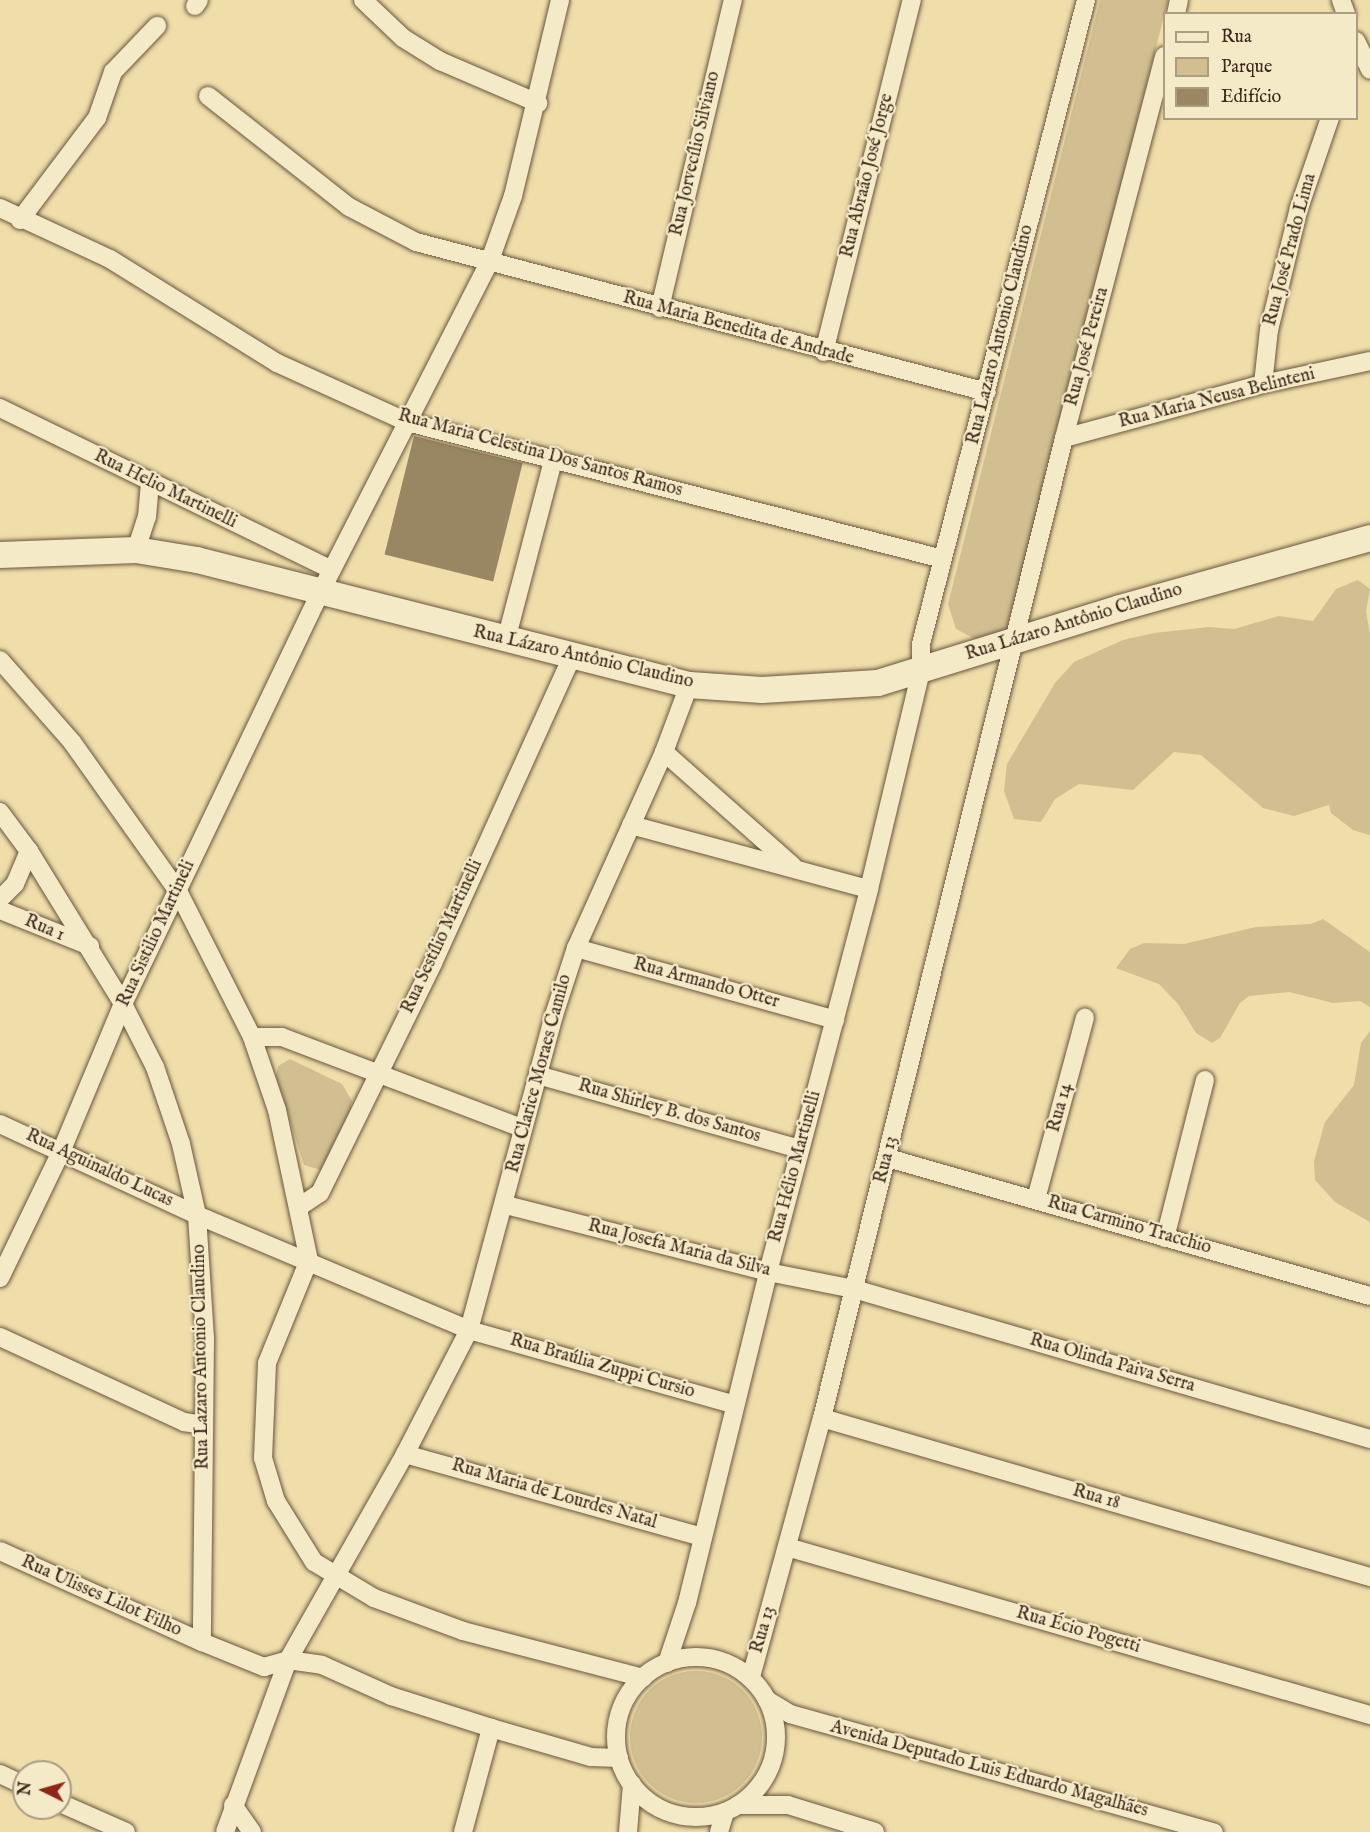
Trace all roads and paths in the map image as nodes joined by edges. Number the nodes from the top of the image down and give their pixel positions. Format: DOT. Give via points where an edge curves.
graph roads {
  1 [pos="363,0"];
  2 [pos="560,0"];
  3 [pos="733,0"];
  4 [pos="912,0"];
  5 [pos="1086,0"];
  6 [pos="157,26"];
  7 [pos="1358,44"];
  8 [pos="1163,60"];
  9 [pos="1370,70"];
  10 [pos="208,96"];
  11 [pos="538,103"];
  12 [pos="1329,120"];
  13 [pos="0,208"];
  14 [pos="20,220"];
  15 [pos="489,263"];
  16 [pos="660,308"];
  17 [pos="824,352"];
  18 [pos="1370,361"];
  19 [pos="1263,384"];
  20 [pos="987,393"];
  21 [pos="0,408"];
  22 [pos="407,422"];
  23 [pos="1064,438"];
  24 [pos="554,457"];
  25 [pos="150,483"];
  26 [pos="1370,538"];
  27 [pos="136,550"];
  28 [pos="0,555"];
  29 [pos="943,559"];
  30 [pos="332,570"];
  31 [pos="320,593"];
  32 [pos="506,640"];
  33 [pos="1014,640"];
  34 [pos="572,656"];
  35 [pos="0,660"];
  36 [pos="921,670"];
  37 [pos="689,685"];
  38 [pos="664,752"];
  39 [pos="0,812"];
  40 [pos="631,825"];
  41 [pos="29,851"];
  42 [pos="797,870"];
  43 [pos="869,889"];
  44 [pos="178,891"];
  45 [pos="0,899"];
  46 [pos="0,910"];
  47 [pos="90,946"];
  48 [pos="576,948"];
  49 [pos="123,1004"];
  50 [pos="1085,1017"];
  51 [pos="835,1020"];
  52 [pos="252,1037"];
  53 [pos="375,1074"];
  54 [pos="538,1075"];
  55 [pos="1205,1080"];
  56 [pos="0,1124"];
  57 [pos="522,1128"];
  58 [pos="800,1149"];
  59 [pos="61,1152"];
  60 [pos="888,1158"];
  61 [pos="1036,1199"];
  62 [pos="506,1204"];
  63 [pos="299,1207"];
  64 [pos="197,1215"];
  65 [pos="1165,1238"];
  66 [pos="309,1260"];
  67 [pos="768,1272"];
  68 [pos="0,1278"];
  69 [pos="854,1289"];
  70 [pos="1370,1296"];
  71 [pos="469,1330"];
  72 [pos="0,1338"];
  73 [pos="735,1405"];
  74 [pos="822,1418"];
  75 [pos="203,1425"];
  76 [pos="1370,1440"];
  77 [pos="405,1454"];
  78 [pos="702,1537"];
  79 [pos="787,1547"];
  80 [pos="0,1551"];
  81 [pos="336,1577"];
  82 [pos="1370,1577"];
  83 [pos="202,1642"];
  84 [pos="288,1660"];
  85 [pos="668,1663"];
  86 [pos="751,1677"];
  87 [pos="643,1678"];
  88 [pos="767,1700"];
  89 [pos="1370,1715"];
  90 [pos="491,1728"];
  91 [pos="619,1758"];
  92 [pos="632,1784"];
  93 [pos="233,1805"];
  94 [pos="72,1808"];
  95 [pos="732,1808"];
  96 [pos="126,1832"];
  97 [pos="225,1832"];
  98 [pos="252,1832"];
  99 [pos="463,1832"];
  100 [pos="628,1832"];
  101 [pos="719,1832"];
  102 [pos="875,1832"];
  103 [pos="1214,1832"];
  1 -- 11 [label="street" via="403,38 440,61"];
  2 -- 11 [label="street, Rua Sistilio Martineli"];
  3 -- 16 [label="street, Rua Jorvecílio Silviano"];
  4 -- 17 [label="street, Rua Abraão José Jorge"];
  5 -- 20 [label="street, Rua Lazaro Antonio Claudino"];
  6 -- 14 [label="street" via="113,72 97,118"];
  7 -- 9 [label="street"];
  8 -- 23 [label="street, Rua José Pereira"];
  10 -- 15 [label="street, Rua Maria Benedita de Andrade" via="349,207 416,242"];
  11 -- 15 [label="street, Rua Sistilio Martineli" via="513,196"];
  12 -- 19 [label="street, Rua José Prado Lima" via="1299,208 1269,330"];
  13 -- 14 [label="street, Rua Maria Celestina Dos Santos Ramos"];
  14 -- 22 [label="street, Rua Maria Celestina Dos Santos Ramos" via="110,259 277,363"];
  15 -- 16 [label="street, Rua Maria Benedita de Andrade"];
  15 -- 22 [label="street, Rua Sistilio Martineli"];
  16 -- 17 [label="street, Rua Maria Benedita de Andrade"];
  17 -- 20 [label="street, Rua Maria Benedita de Andrade"];
  18 -- 19 [label="street, Rua Maria Neusa Belinteni"];
  19 -- 23 [label="street, Rua Maria Neusa Belinteni"];
  20 -- 29 [label="street, Rua Lazaro Antonio Claudino"];
  21 -- 25 [label="street, Rua Helio Martinelli"];
  22 -- 24 [label="street, Rua Maria Celestina Dos Santos Ramos"];
  22 -- 30 [label="street, Rua Sistilio Martineli"];
  23 -- 33 [label="street, Rua José Pereira"];
  24 -- 29 [label="street, Rua Maria Celestina Dos Santos Ramos"];
  24 -- 32 [label="street"];
  25 -- 27 [label="street" via="147,517"];
  25 -- 30 [label="street, Rua Helio Martinelli"];
  26 -- 33 [label="main road, Rua Lázaro Antônio Claudino"];
  27 -- 28 [label="main road, Rua Lázaro Antônio Claudino"];
  27 -- 31 [label="main road, Rua Lázaro Antônio Claudino" via="249,572"];
  29 -- 36 [label="street, Rua Lazaro Antonio Claudino" via="921,644"];
  30 -- 31 [label="street, Rua Sistilio Martineli"];
  31 -- 32 [label="main road, Rua Lázaro Antônio Claudino"];
  31 -- 44 [label="street, Rua Sistilio Martineli"];
  32 -- 34 [label="main road, Rua Lázaro Antônio Claudino"];
  33 -- 36 [label="main road, Rua Lázaro Antônio Claudino"];
  33 -- 60 [label="street, Rua 13"];
  34 -- 37 [label="main road, Rua Lázaro Antônio Claudino"];
  34 -- 53 [label="street, Rua Sestílio Martinelli" via="433,963"];
  35 -- 44 [label="street" via="72,742"];
  36 -- 37 [label="main road, Rua Lázaro Antônio Claudino" via="878,683 825,688 762,690"];
  36 -- 43 [label="street, Rua Hélio Martinelli"];
  37 -- 38 [label="street, Rua Clarice Moraes Camilo"];
  38 -- 40 [label="street, Rua Clarice Moraes Camilo"];
  38 -- 42 [label="street"];
  39 -- 41 [label="street, Rua Lazaro Antonio Claudino"];
  40 -- 42 [label="street"];
  40 -- 48 [label="street, Rua Clarice Moraes Camilo"];
  41 -- 45 [label="street" via="15,884"];
  41 -- 47 [label="street, Rua Lazaro Antonio Claudino"];
  42 -- 43 [label="street"];
  43 -- 51 [label="street, Rua Hélio Martinelli"];
  44 -- 49 [label="street, Rua Sistilio Martineli"];
  44 -- 52 [label="street"];
  46 -- 47 [label="street, Rua 1"];
  47 -- 49 [label="street, Rua Lazaro Antonio Claudino"];
  48 -- 51 [label="street, Rua Armando Otter"];
  48 -- 54 [label="street, Rua Clarice Moraes Camilo"];
  49 -- 59 [label="street, Rua Sistilio Martineli"];
  49 -- 64 [label="street, Rua Lazaro Antonio Claudino" via="155,1067 181,1143"];
  50 -- 61 [label="street, Rua 14"];
  51 -- 58 [label="street, Rua Hélio Martinelli"];
  52 -- 53 [label="street" via="282,1037"];
  52 -- 63 [label="street" via="277,1110"];
  53 -- 57 [label="street"];
  53 -- 63 [label="street, Rua Sestílio Martinelli" via="320,1193"];
  54 -- 57 [label="street, Rua Clarice Moraes Camilo"];
  54 -- 58 [label="street, Rua Shirley B. dos Santos"];
  55 -- 65 [label="street"];
  56 -- 59 [label="street, Rua Aguinaldo Lucas"];
  57 -- 62 [label="street, Rua Clarice Moraes Camilo"];
  58 -- 67 [label="street, Rua Hélio Martinelli"];
  59 -- 64 [label="street, Rua Aguinaldo Lucas"];
  59 -- 68 [label="street, Rua Sistilio Martineli"];
  60 -- 61 [label="street, Rua Carmino Tracchio"];
  60 -- 69 [label="street, Rua 13"];
  61 -- 65 [label="street, Rua Carmino Tracchio"];
  62 -- 67 [label="street, Rua Josefa Maria da Silva"];
  62 -- 71 [label="street, Rua Clarice Moraes Camilo"];
  63 -- 66 [label="street"];
  64 -- 66 [label="street"];
  64 -- 75 [label="street, Rua Lazaro Antonio Claudino" via="205,1338"];
  65 -- 70 [label="street, Rua Carmino Tracchio"];
  66 -- 71 [label="street"];
  66 -- 81 [label="street" via="267,1364 263,1458 281,1510 314,1563"];
  67 -- 69 [label="street, Rua Josefa Maria da Silva"];
  67 -- 73 [label="street, Rua Hélio Martinelli"];
  69 -- 74 [label="street, Rua 13"];
  69 -- 76 [label="street, Rua Olinda Paiva Serra"];
  71 -- 73 [label="street, Rua Braúlia Zuppi Cursio"];
  71 -- 77 [label="street, Rua Clarice Moraes Camilo"];
  72 -- 75 [label="street" via="184,1422"];
  73 -- 78 [label="street, Rua Hélio Martinelli"];
  74 -- 79 [label="street, Rua 13"];
  74 -- 82 [label="street, Rua 18"];
  75 -- 83 [label="street, Rua Lazaro Antonio Claudino"];
  77 -- 78 [label="street, Rua Maria de Lourdes Natal"];
  77 -- 81 [label="street, Rua Clarice Moraes Camilo"];
  78 -- 85 [label="street, Rua Hélio Martinelli" via="680,1632"];
  79 -- 86 [label="street, Rua 13"];
  79 -- 89 [label="street, Rua Écio Pogetti"];
  80 -- 83 [label="street, Rua Ulisses Lilot Filho"];
  81 -- 84 [label="street, Rua Clarice Moraes Camilo"];
  81 -- 87 [label="street" via="374,1598 463,1631"];
  83 -- 84 [label="street" via="264,1667"];
  84 -- 90 [label="street" via="322,1665 390,1696"];
  84 -- 93 [label="street, Rua Clarice Moraes Camilo"];
  85 -- 86 [label="street" via="709,1658"];
  85 -- 87 [label="street"];
  86 -- 88 [label="street"];
  87 -- 91 [label="street" via="621,1713 617,1728"];
  88 -- 95 [label="street" via="775,1729 773,1758 760,1785"];
  88 -- 103 [label="street, Avenida Deputado Luis Eduardo Magalhães" via="790,1714"];
  90 -- 91 [label="street" via="591,1757"];
  90 -- 99 [label="street"];
  91 -- 92 [label="street"];
  92 -- 95 [label="street" via="654,1805 674,1814 696,1817"];
  92 -- 100 [label="street"];
  93 -- 97 [label="street, Rua Clarice Moraes Camilo"];
  93 -- 98 [label="street"];
  94 -- 96 [label="street"];
  95 -- 101 [label="street"];
  95 -- 102 [label="street" via="788,1805"];
}
